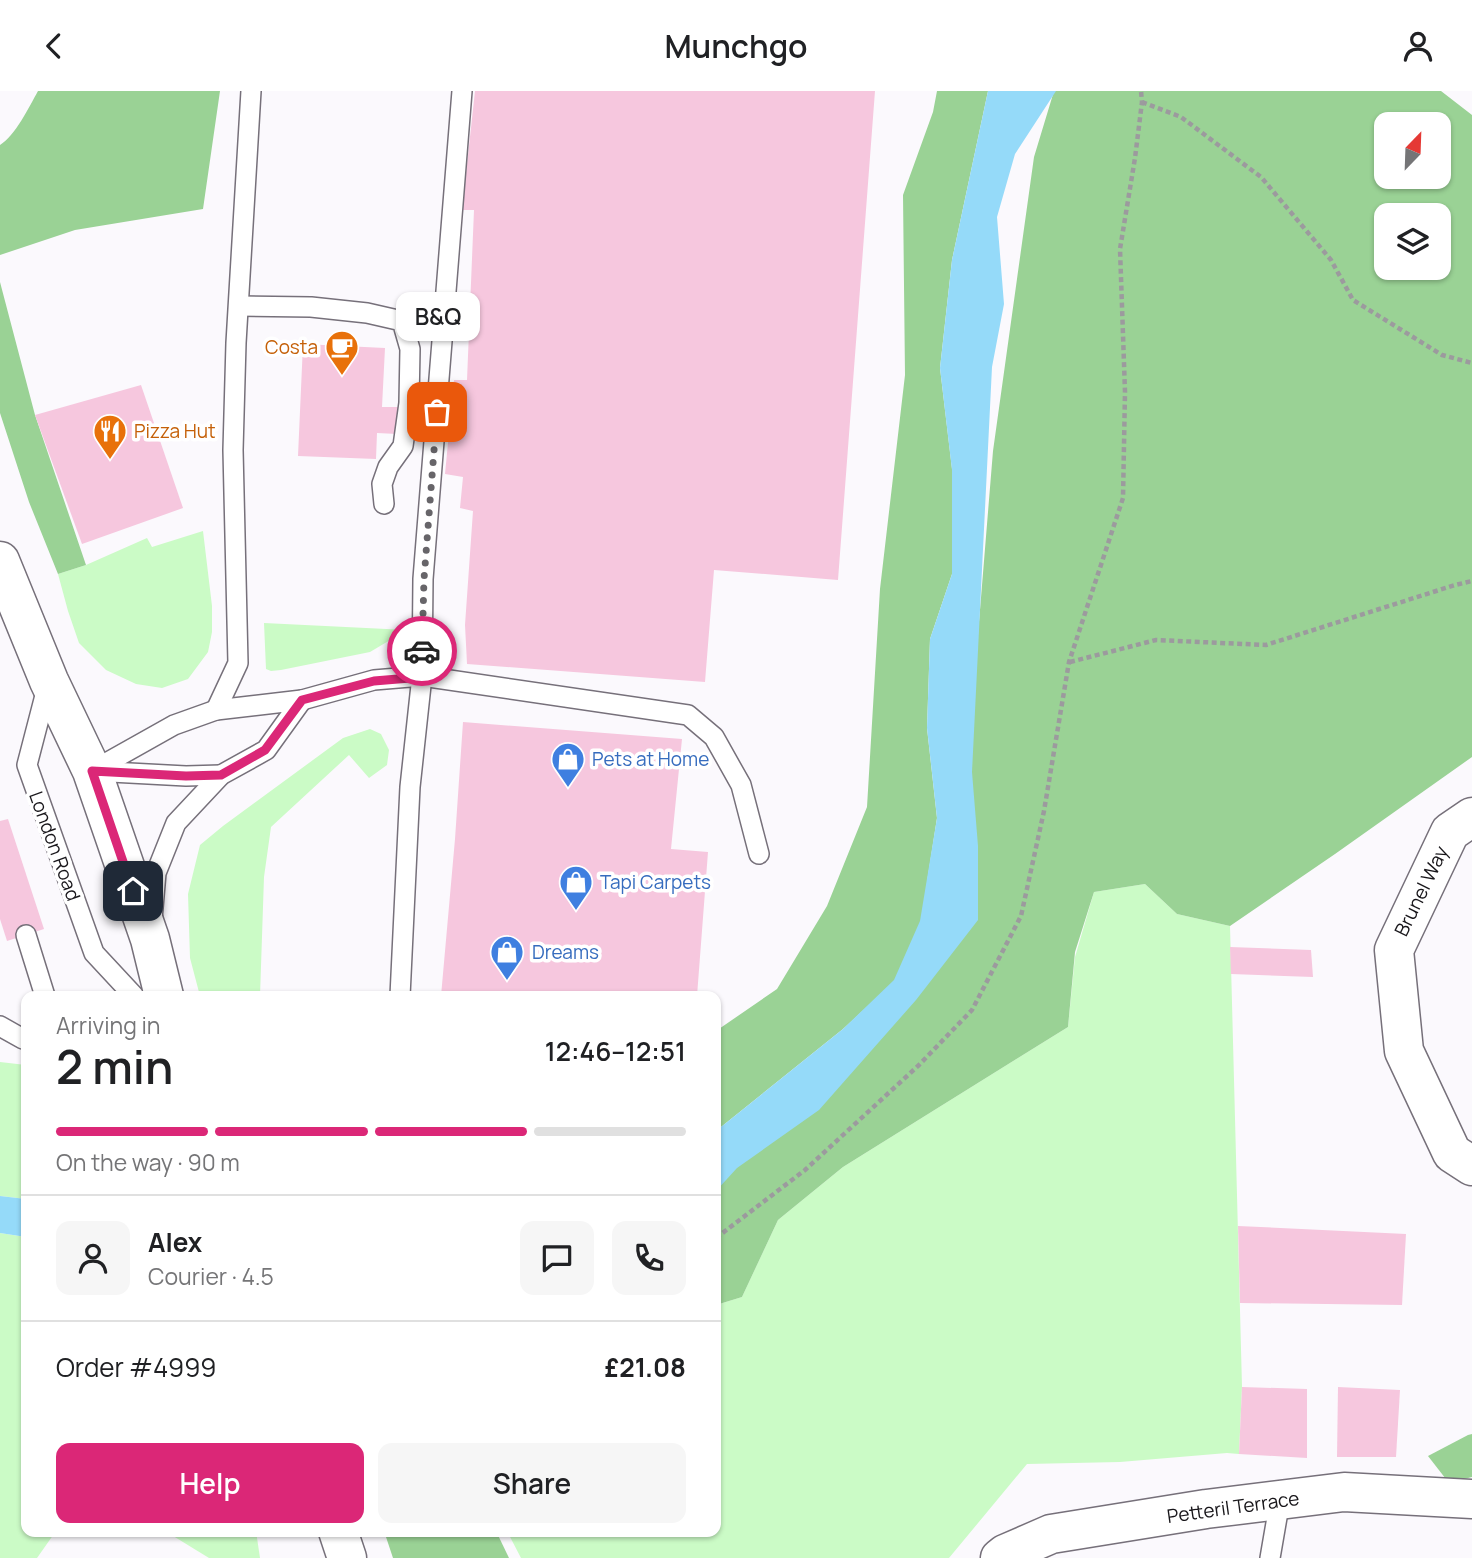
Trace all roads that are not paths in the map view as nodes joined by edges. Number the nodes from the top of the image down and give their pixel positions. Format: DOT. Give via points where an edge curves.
graph roads {
  1 [pos="251,91"];
  2 [pos="462,91"];
  3 [pos="239,306"];
  4 [pos="384,504"];
  5 [pos="0,561"];
  6 [pos="422,677"];
  7 [pos="49,681"];
  8 [pos="302,700"];
  9 [pos="216,710"];
  10 [pos="92,771"];
  11 [pos="221,775"];
  12 [pos="1472,817"];
  13 [pos="759,854"];
  14 [pos="26,935"];
  15 [pos="149,939"];
  16 [pos="43,991"];
  17 [pos="129,991"];
  18 [pos="163,991"];
  19 [pos="400,991"];
  20 [pos="0,1026"];
  21 [pos="21,1038"];
  22 [pos="1472,1165"];
  23 [pos="1472,1499"];
  24 [pos="1280,1500"];
  25 [pos="340,1537"];
  26 [pos="347,1558"];
  27 [pos="1000,1558"];
  28 [pos="1270,1558"];
  1 -- 3 [label="lane"];
  2 -- 6 [label="lane" via="424,579"];
  3 -- 4 [label="lane" via="311,307 402,321 410,349 409,403 403,446 382,484"];
  3 -- 9 [label="lane" via="233,450 238,663"];
  5 -- 7 [label="street"];
  6 -- 8 [label="lane" via="374,681"];
  6 -- 13 [label="lane" via="688,715 714,737 741,785"];
  6 -- 19 [label="lane" via="410,787"];
  7 -- 10 [label="street"];
  7 -- 17 [label="lane, London Road" via="27,765 94,953"];
  8 -- 9 [label="lane"];
  8 -- 11 [label="lane" via="265,750"];
  9 -- 10 [label="lane" via="174,725"];
  10 -- 11 [label="lane"];
  10 -- 15 [label="street"];
  11 -- 15 [label="lane" via="176,823 156,873"];
  12 -- 22 [label="street, Brunel Way" via="1450,832 1394,950 1404,1051 1452,1153"];
  14 -- 16 [label="lane"];
  15 -- 18 [label="street"];
  20 -- 21 [label="lane"];
  23 -- 24 [label="street, Petteril Terrace" via="1344,1492"];
  24 -- 27 [label="street, Petteril Terrace" via="1051,1534"];
  24 -- 28 [label="lane"];
  25 -- 26 [label="street"];
}
